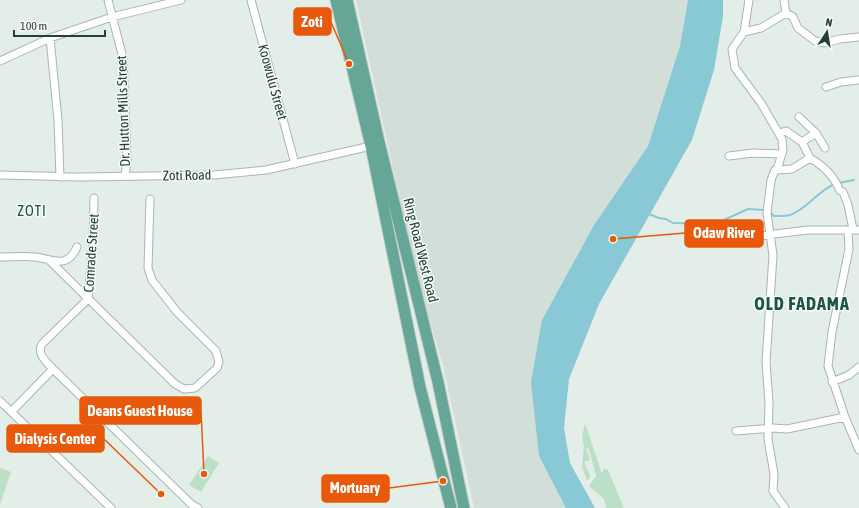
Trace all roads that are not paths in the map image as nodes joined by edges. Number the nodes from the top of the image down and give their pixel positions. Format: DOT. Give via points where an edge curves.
graph roads {
  1 [pos="108,0"];
  2 [pos="179,0"];
  3 [pos="251,0"];
  4 [pos="336,0"];
  5 [pos="347,0"];
  6 [pos="749,0"];
  7 [pos="784,0"];
  8 [pos="789,15"];
  9 [pos="112,17"];
  10 [pos="744,32"];
  11 [pos="859,37"];
  12 [pos="50,38"];
  13 [pos="0,61"];
  14 [pos="859,80"];
  15 [pos="826,87"];
  16 [pos="798,117"];
  17 [pos="779,133"];
  18 [pos="816,133"];
  19 [pos="802,142"];
  20 [pos="371,146"];
  21 [pos="825,148"];
  22 [pos="782,154"];
  23 [pos="729,156"];
  24 [pos="810,158"];
  25 [pos="296,164"];
  26 [pos="777,170"];
  27 [pos="0,175"];
  28 [pos="125,175"];
  29 [pos="60,177"];
  30 [pos="94,198"];
  31 [pos="150,199"];
  32 [pos="853,230"];
  33 [pos="770,234"];
  34 [pos="721,240"];
  35 [pos="77,247"];
  36 [pos="0,257"];
  37 [pos="50,261"];
  38 [pos="88,299"];
  39 [pos="859,367"];
  40 [pos="53,369"];
  41 [pos="438,382"];
  42 [pos="832,382"];
  43 [pos="420,387"];
  44 [pos="0,401"];
  45 [pos="12,411"];
  46 [pos="845,417"];
  47 [pos="768,430"];
  48 [pos="736,431"];
  49 [pos="859,450"];
  50 [pos="109,507"];
  51 [pos="198,508"];
  52 [pos="451,508"];
  53 [pos="464,508"];
  54 [pos="785,508"];
  1 -- 9 [label="street, Dr. Hutton Mills Street"];
  2 -- 9 [label="street"];
  3 -- 25 [label="street, Koowulu Street"];
  4 -- 20 [label="main road, Ring Road West Road"];
  5 -- 41 [label="main road, Ring Road West Road"];
  6 -- 10 [label="street"];
  7 -- 8 [label="street"];
  8 -- 10 [label="street" via="761,28"];
  8 -- 11 [label="street" via="798,28 815,41 825,43"];
  9 -- 12 [label="street"];
  9 -- 28 [label="street, Dr. Hutton Mills Street" via="123,58 127,161"];
  10 -- 17 [label="street" via="732,49 733,63"];
  12 -- 13 [label="street"];
  12 -- 29 [label="street" via="58,120"];
  14 -- 15 [label="street"];
  16 -- 18 [label="street"];
  17 -- 19 [label="street" via="786,131"];
  17 -- 22 [label="street" via="782,139"];
  18 -- 19 [label="street"];
  18 -- 21 [label="street"];
  19 -- 24 [label="street"];
  20 -- 25 [label="street, Zoti Road"];
  20 -- 43 [label="main road, Ring Road West Road"];
  22 -- 23 [label="street" via="753,153"];
  22 -- 26 [label="street"];
  24 -- 26 [label="street" via="792,169"];
  24 -- 32 [label="street" via="826,169 837,183 840,192 843,192"];
  25 -- 28 [label="street, Zoti Road" via="214,175"];
  26 -- 33 [label="street" via="771,180 769,194 767,213"];
  27 -- 29 [label="street, Zoti Road"];
  28 -- 29 [label="street, Zoti Road"];
  30 -- 38 [label="street, Comrade Street"];
  31 -- 38 [label="street" via="148,268 152,280 177,312 216,351 219,362 216,368 195,388 190,390 179,387"];
  32 -- 33 [label="street" via="808,230"];
  32 -- 42 [label="street" via="849,236 847,263 828,357"];
  33 -- 34 [label="street"];
  33 -- 47 [label="street" via="773,255 766,362"];
  35 -- 37 [label="street" via="68,260"];
  36 -- 37 [label="street" via="41,258"];
  37 -- 38 [label="street"];
  38 -- 40 [label="street, Comrade Street" via="40,348 40,353"];
  39 -- 42 [label="street" via="849,375"];
  40 -- 45 [label="street"];
  40 -- 51 [label="street"];
  41 -- 43 [label="main road"];
  41 -- 53 [label="main road, Ring Road West Road"];
  42 -- 46 [label="street"];
  43 -- 52 [label="main road, Ring Road West Road"];
  44 -- 45 [label="street"];
  45 -- 50 [label="street"];
  46 -- 47 [label="street" via="787,429"];
  46 -- 49 [label="street"];
  47 -- 48 [label="street"];
  47 -- 54 [label="street" via="774,474 773,491"];
}
